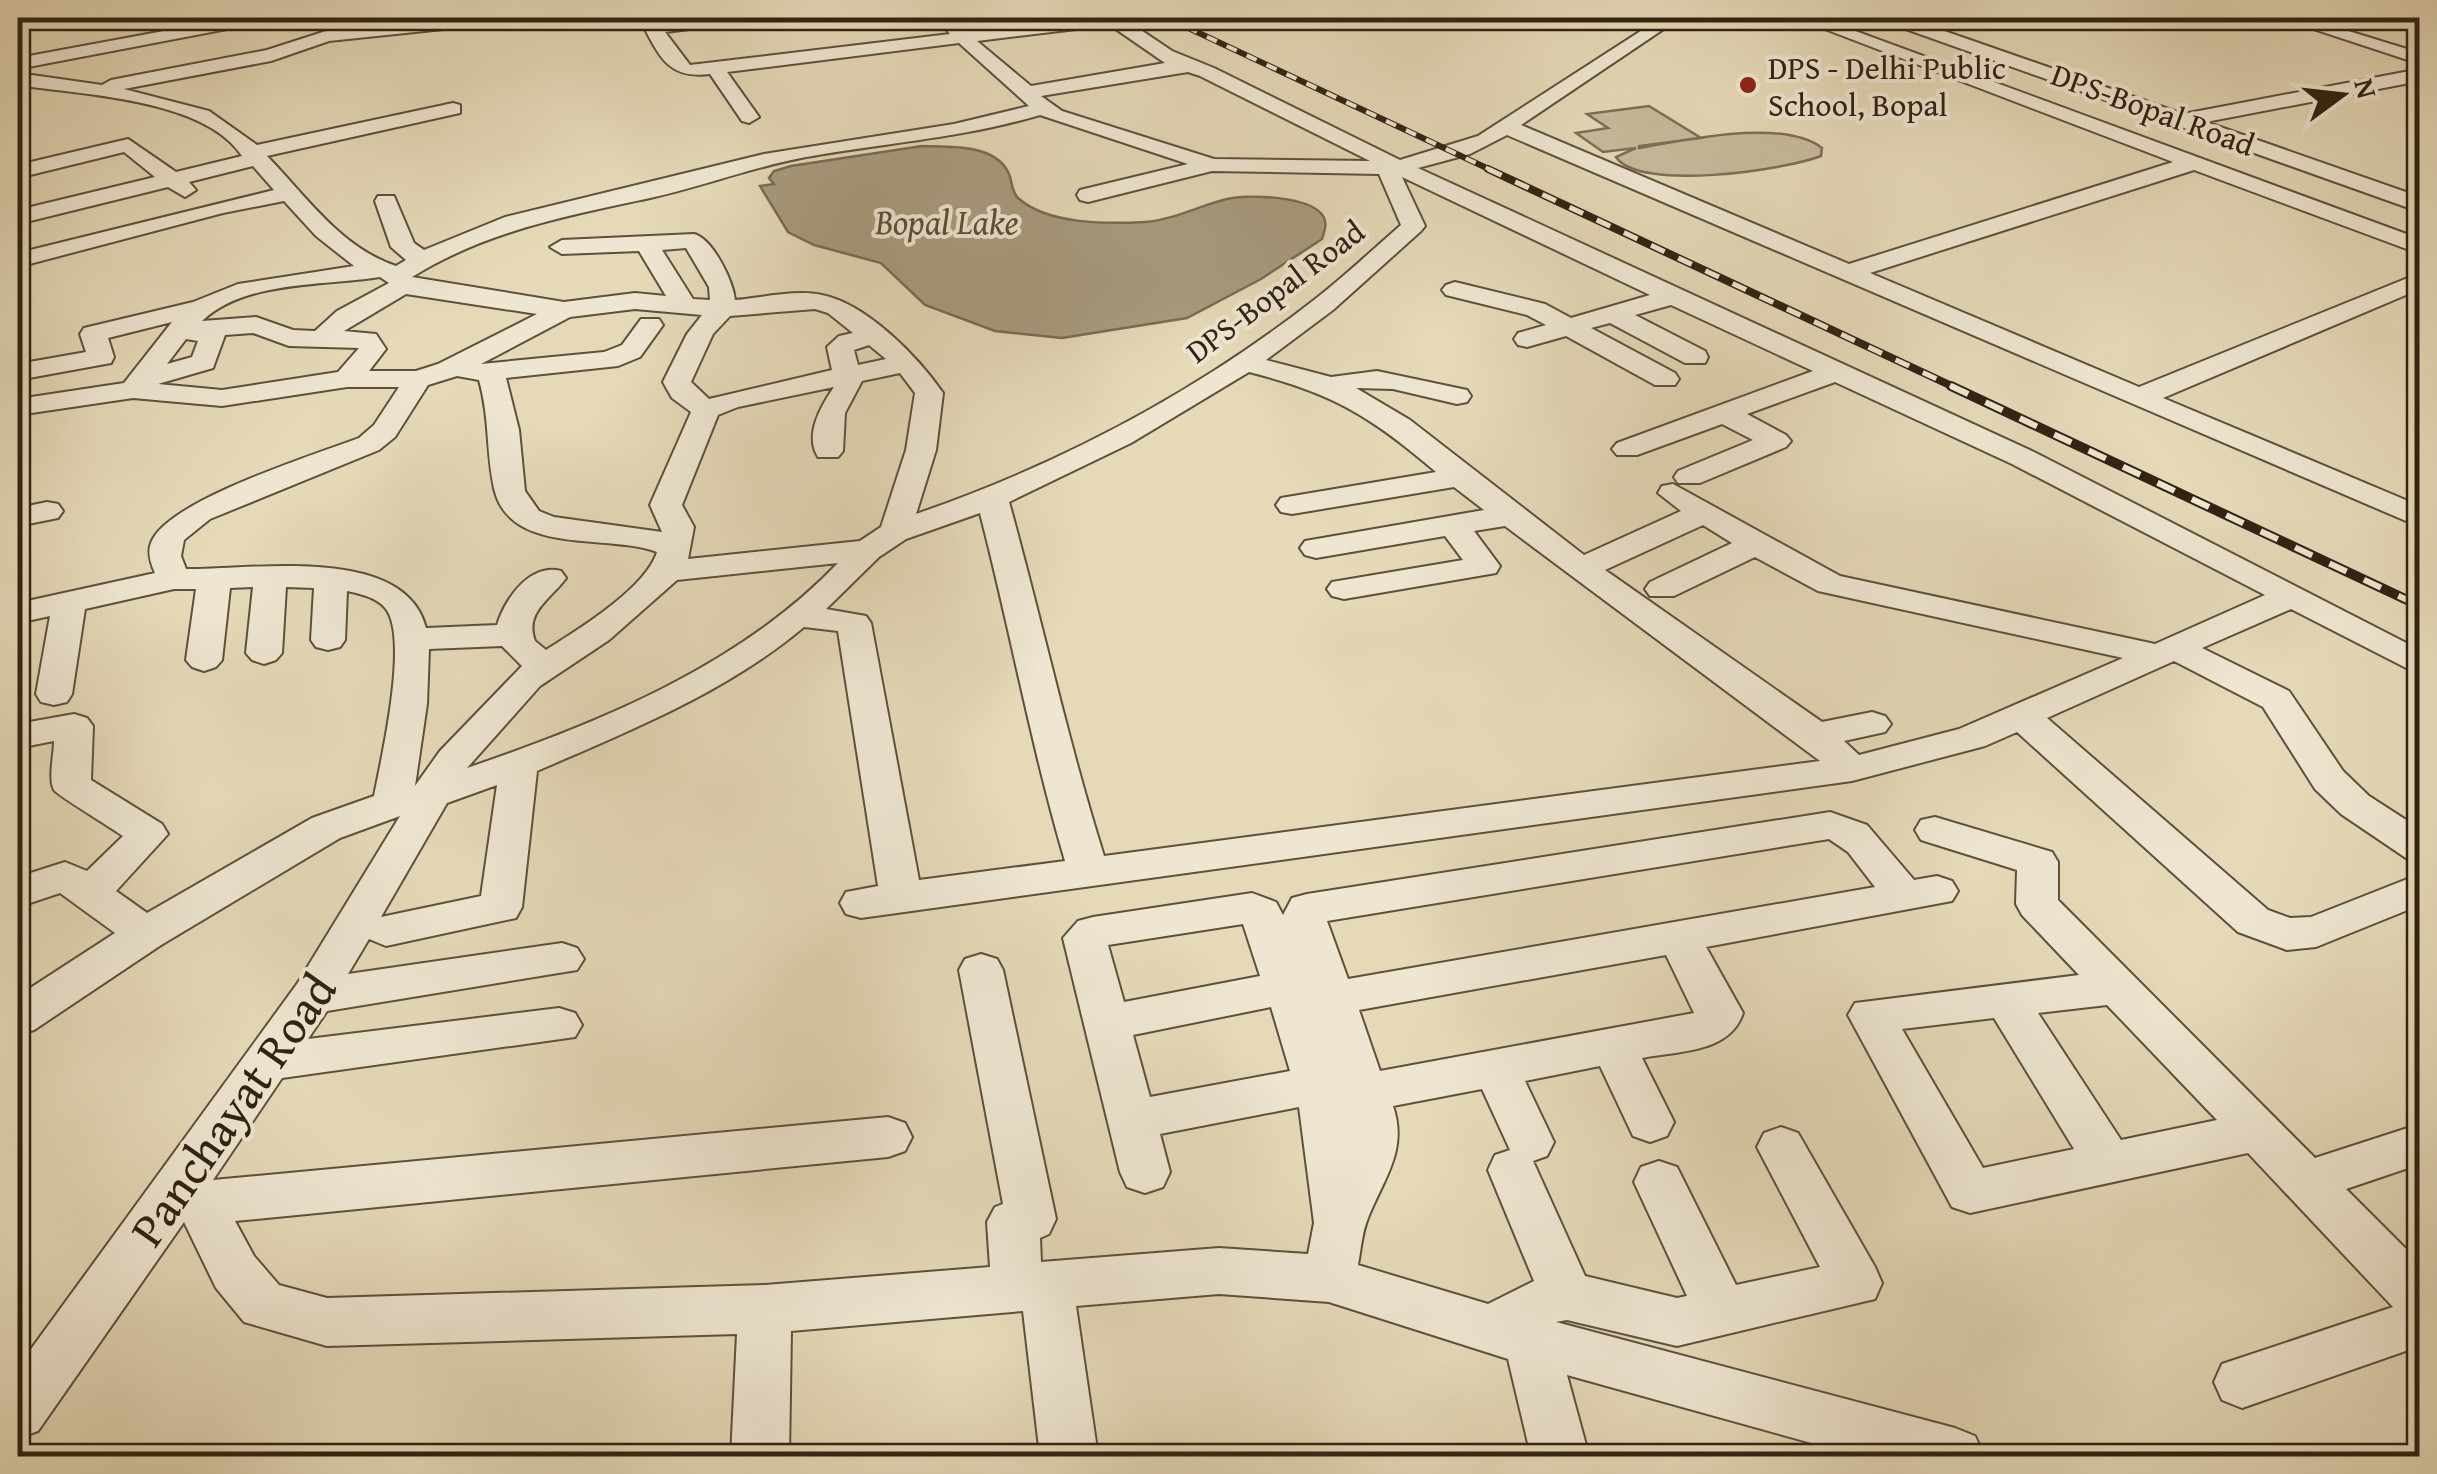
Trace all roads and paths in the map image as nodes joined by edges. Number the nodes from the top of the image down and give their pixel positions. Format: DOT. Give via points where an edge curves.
graph roads {
  1 [pos="259,18"];
  2 [pos="501,18"];
  3 [pos="741,18"];
  4 [pos="946,18"];
  5 [pos="1111,18"];
  6 [pos="1672,18"];
  7 [pos="1805,18"];
  8 [pos="1892,18"];
  9 [pos="2289,18"];
  10 [pos="458,20"];
  11 [pos="650,23"];
  12 [pos="108,26"];
  13 [pos="1140,35"];
  14 [pos="962,37"];
  15 [pos="130,42"];
  16 [pos="1023,48"];
  17 [pos="1155,52"];
  18 [pos="1108,58"];
  19 [pos="2420,60"];
  20 [pos="18,64"];
  21 [pos="1189,66"];
  22 [pos="172,74"];
  23 [pos="2420,75"];
  24 [pos="721,76"];
  25 [pos="776,76"];
  26 [pos="18,78"];
  27 [pos="89,91"];
  28 [pos="1034,100"];
  29 [pos="749,108"];
  30 [pos="453,109"];
  31 [pos="2183,120"];
  32 [pos="1505,126"];
  33 [pos="352,131"];
  34 [pos="377,153"];
  35 [pos="254,156"];
  36 [pos="2197,162"];
  37 [pos="1212,165"];
  38 [pos="1397,167"];
  39 [pos="18,171"];
  40 [pos="172,180"];
  41 [pos="288,194"];
  42 [pos="1088,195"];
  43 [pos="386,201"];
  44 [pos="2420,205"];
  45 [pos="211,210"];
  46 [pos="1437,213"];
  47 [pos="18,217"];
  48 [pos="646,240"];
  49 [pos="562,247"];
  50 [pos="2420,247"];
  51 [pos="421,259"];
  52 [pos="18,260"];
  53 [pos="1850,272"];
  54 [pos="393,277"];
  55 [pos="2420,280"];
  56 [pos="1455,290"];
  57 [pos="1673,296"];
  58 [pos="202,306"];
  59 [pos="686,307"];
  60 [pos="723,309"];
  61 [pos="564,310"];
  62 [pos="1613,314"];
  63 [pos="650,325"];
  64 [pos="1572,326"];
  65 [pos="183,330"];
  66 [pos="874,336"];
  67 [pos="321,339"];
  68 [pos="1527,339"];
  69 [pos="1695,357"];
  70 [pos="907,363"];
  71 [pos="1245,363"];
  72 [pos="491,370"];
  73 [pos="18,372"];
  74 [pos="1836,372"];
  75 [pos="850,375"];
  76 [pos="425,377"];
  77 [pos="143,379"];
  78 [pos="361,379"];
  79 [pos="1665,379"];
  80 [pos="1330,387"];
  81 [pos="18,390"];
  82 [pos="1457,396"];
  83 [pos="2138,398"];
  84 [pos="18,406"];
  85 [pos="268,410"];
  86 [pos="706,410"];
  87 [pos="1723,413"];
  88 [pos="1627,449"];
  89 [pos="828,450"];
  90 [pos="1460,477"];
  91 [pos="992,498"];
  92 [pos="1292,505"];
  93 [pos="1706,512"];
  94 [pos="1512,515"];
  95 [pos="2420,518"];
  96 [pos="1453,524"];
  97 [pos="882,541"];
  98 [pos="1756,543"];
  99 [pos="1316,548"];
  100 [pos="671,559"];
  101 [pos="1580,568"];
  102 [pos="270,578"];
  103 [pos="549,578"];
  104 [pos="174,579"];
  105 [pos="214,580"];
  106 [pos="331,580"];
  107 [pos="1662,589"];
  108 [pos="1344,590"];
  109 [pos="2288,597"];
  110 [pos="68,602"];
  111 [pos="18,613"];
  112 [pos="799,616"];
  113 [pos="513,636"];
  114 [pos="409,639"];
  115 [pos="328,640"];
  116 [pos="2163,650"];
  117 [pos="264,653"];
  118 [pos="204,660"];
  119 [pos="2420,664"];
  120 [pos="546,666"];
  121 [pos="54,694"];
  122 [pos="2023,717"];
  123 [pos="1872,724"];
  124 [pos="18,736"];
  125 [pos="1815,736"];
  126 [pos="519,764"];
  127 [pos="1852,769"];
  128 [pos="411,800"];
  129 [pos="1935,830"];
  130 [pos="2420,848"];
  131 [pos="1088,870"];
  132 [pos="2420,888"];
  133 [pos="18,892"];
  134 [pos="88,896"];
  135 [pos="901,897"];
  136 [pos="860,902"];
  137 [pos="386,931"];
  138 [pos="146,934"];
  139 [pos="1677,935"];
  140 [pos="562,959"];
  141 [pos="981,970"];
  142 [pos="1285,988"];
  143 [pos="2118,988"];
  144 [pos="313,996"];
  145 [pos="1333,998"];
  146 [pos="2006,1000"];
  147 [pos="18,1018"];
  148 [pos="1106,1023"];
  149 [pos="560,1025"];
  150 [pos="1613,1046"];
  151 [pos="268,1062"];
  152 [pos="1496,1068"];
  153 [pos="1317,1085"];
  154 [pos="1366,1092"];
  155 [pos="1133,1120"];
  156 [pos="1650,1122"];
  157 [pos="2256,1132"];
  158 [pos="888,1137"];
  159 [pos="2420,1144"];
  160 [pos="1781,1147"];
  161 [pos="2108,1164"];
  162 [pos="1145,1172"];
  163 [pos="1659,1182"];
  164 [pos="2304,1183"];
  165 [pos="193,1190"];
  166 [pos="1340,1223"];
  167 [pos="1329,1280"];
  168 [pos="1032,1288"];
  169 [pos="1566,1296"];
  170 [pos="2420,1300"];
  171 [pos="765,1309"];
  172 [pos="1722,1312"];
  173 [pos="2420,1322"];
  174 [pos="1512,1335"];
  175 [pos="2242,1382"];
  176 [pos="18,1412"];
  177 [pos="1800,1414"];
  178 [pos="760,1456"];
  179 [pos="1069,1456"];
  180 [pos="1560,1456"];
  181 [pos="1850,1456"];
  182 [pos="1956,1456"];
  1 -- 15 [label="street"];
  2 -- 10 [label="street"];
  3 -- 11 [label="street"];
  4 -- 14 [label="street"];
  5 -- 13 [label="street"];
  5 -- 14 [label="street"];
  6 -- 32 [label="street"];
  7 -- 36 [label="street, DPS-Bopal Road"];
  8 -- 31 [label="street"];
  9 -- 19 [label="street"];
  10 -- 22 [label="street" via="326,36 272,55"];
  11 -- 24 [label="street" via="677,50 680,68"];
  12 -- 15 [label="street"];
  13 -- 16 [label="street"];
  13 -- 17 [label="street"];
  14 -- 24 [label="street"];
  14 -- 28 [label="street"];
  15 -- 20 [label="street"];
  15 -- 22 [label="street"];
  17 -- 18 [label="street"];
  17 -- 21 [label="street"];
  21 -- 28 [label="street"];
  21 -- 38 [label="street"];
  22 -- 27 [label="street"];
  23 -- 31 [label="street"];
  24 -- 25 [label="street"];
  24 -- 29 [label="street"];
  26 -- 27 [label="street"];
  27 -- 35 [label="street" via="157,102 217,122"];
  28 -- 37 [label="street"];
  28 -- 51 [label="street" via="986,124 773,158 520,218"];
  30 -- 33 [label="street"];
  31 -- 44 [label="street"];
  32 -- 38 [label="street" via="1463,150"];
  32 -- 53 [label="street"];
  33 -- 34 [label="street"];
  33 -- 35 [label="street"];
  35 -- 40 [label="street"];
  35 -- 41 [label="street"];
  36 -- 50 [label="street, DPS-Bopal Road"];
  36 -- 53 [label="street"];
  37 -- 38 [label="street"];
  37 -- 42 [label="street"];
  38 -- 46 [label="street"];
  38 -- 46 [label="street, DPS-Bopal Road" via="1390,174"];
  39 -- 40 [label="street" via="128,145"];
  40 -- 45 [label="street"];
  40 -- 47 [label="street"];
  41 -- 45 [label="street"];
  41 -- 54 [label="street" via="321,230"];
  43 -- 51 [label="street" via="403,247"];
  45 -- 52 [label="street"];
  46 -- 57 [label="street"];
  46 -- 71 [label="street, DPS-Bopal Road"];
  48 -- 49 [label="street"];
  48 -- 59 [label="street"];
  48 -- 60 [label="street" via="694,241 721,287"];
  51 -- 54 [label="street"];
  53 -- 83 [label="street"];
  54 -- 58 [label="street" via="285,284"];
  54 -- 61 [label="street"];
  54 -- 67 [label="street"];
  55 -- 83 [label="street"];
  56 -- 64 [label="street" via="1536,309"];
  57 -- 62 [label="street"];
  57 -- 74 [label="street"];
  58 -- 65 [label="street"];
  58 -- 73 [label="street" via="94,334 101,357"];
  59 -- 60 [label="street"];
  59 -- 61 [label="street" via="635,301"];
  60 -- 66 [label="street" via="816,301"];
  60 -- 86 [label="street" via="697,334 677,382"];
  61 -- 76 [label="street"];
  62 -- 64 [label="street"];
  62 -- 69 [label="street"];
  63 -- 72 [label="street" via="630,351 608,360"];
  64 -- 68 [label="street"];
  64 -- 79 [label="street"];
  65 -- 67 [label="street" via="256,325 290,338"];
  65 -- 77 [label="street" via="213,337 203,362"];
  66 -- 70 [label="street"];
  66 -- 75 [label="street" via="842,344"];
  67 -- 78 [label="street" via="367,340 373,349"];
  70 -- 75 [label="street"];
  70 -- 97 [label="street" via="929,393 921,450"];
  71 -- 80 [label="street"];
  71 -- 91 [label="street, DPS-Bopal Road" via="1122,436"];
  72 -- 76 [label="street"];
  72 -- 100 [label="street" via="514,508 544,526 635,534"];
  74 -- 87 [label="street"];
  74 -- 109 [label="street" via="2152,522"];
  75 -- 86 [label="street"];
  75 -- 89 [label="street" via="831,413"];
  76 -- 78 [label="street"];
  76 -- 104 [label="street" via="368,444 199,512 175,530 163,559"];
  77 -- 78 [label="street" via="222,398"];
  77 -- 81 [label="street"];
  77 -- 84 [label="street"];
  78 -- 85 [label="street" via="349,396"];
  80 -- 82 [label="street" via="1346,378 1374,378"];
  80 -- 90 [label="street" via="1400,426"];
  83 -- 95 [label="street"];
  86 -- 100 [label="street" via="666,504 678,527"];
  87 -- 88 [label="street"];
  87 -- 93 [label="street" via="1776,441 1681,485"];
  90 -- 92 [label="street"];
  90 -- 94 [label="street"];
  91 -- 97 [label="street, DPS-Bopal Road"];
  91 -- 131 [label="street"];
  93 -- 98 [label="street"];
  93 -- 101 [label="street"];
  94 -- 96 [label="street"];
  94 -- 101 [label="street"];
  96 -- 99 [label="street"];
  96 -- 108 [label="street" via="1484,566"];
  97 -- 100 [label="street"];
  97 -- 112 [label="street"];
  98 -- 107 [label="street"];
  98 -- 116 [label="street" via="1830,584 1870,596"];
  100 -- 120 [label="street, Panchayat Road" via="597,633"];
  101 -- 125 [label="street"];
  102 -- 105 [label="street"];
  102 -- 106 [label="street"];
  102 -- 117 [label="street"];
  103 -- 113 [label="street" via="523,602"];
  104 -- 105 [label="street"];
  104 -- 110 [label="street"];
  105 -- 118 [label="street"];
  106 -- 114 [label="street" via="392,595 404,609"];
  106 -- 115 [label="street"];
  109 -- 116 [label="street"];
  109 -- 119 [label="street"];
  110 -- 111 [label="street"];
  110 -- 121 [label="street"];
  112 -- 126 [label="street" via="751,654 673,698"];
  112 -- 135 [label="street" via="854,623"];
  113 -- 114 [label="street"];
  113 -- 120 [label="street" via="528,657"];
  114 -- 128 [label="street"];
  116 -- 122 [label="street"];
  116 -- 130 [label="street" via="2276,699 2329,780"];
  120 -- 128 [label="street, Panchayat Road"];
  122 -- 127 [label="street" via="1972,738"];
  122 -- 132 [label="street" via="2253,921 2287,934 2316,932"];
  123 -- 125 [label="street"];
  124 -- 134 [label="street" via="74,726 71,786 148,834"];
  125 -- 127 [label="street"];
  126 -- 128 [label="street"];
  126 -- 137 [label="street" via="501,908"];
  127 -- 131 [label="street"];
  128 -- 138 [label="street" via="326,828"];
  128 -- 144 [label="street, Panchayat Road"];
  129 -- 143 [label="street" via="2038,862 2037,904"];
  131 -- 135 [label="street"];
  133 -- 134 [label="street" via="65,876"];
  134 -- 138 [label="street"];
  135 -- 136 [label="street"];
  138 -- 147 [label="street"];
  139 -- 145 [label="street"];
  139 -- 145 [label="street" via="1920,894 1856,836 1830,825 1306,909"];
  139 -- 150 [label="street" via="1715,999 1717,1022"];
  140 -- 144 [label="street"];
  141 -- 168 [label="street" via="1031,1220 1012,1222"];
  142 -- 148 [label="street"];
  142 -- 148 [label="street" via="1260,914 1252,908 1093,932 1085,938"];
  142 -- 153 [label="street"];
  143 -- 146 [label="street"];
  143 -- 157 [label="street"];
  144 -- 151 [label="street, Panchayat Road"];
  145 -- 154 [label="street"];
  146 -- 161 [label="street"];
  146 -- 161 [label="street" via="1871,1015 1970,1192"];
  148 -- 155 [label="street"];
  149 -- 151 [label="street"];
  150 -- 152 [label="street"];
  150 -- 156 [label="street"];
  151 -- 165 [label="street, Panchayat Road"];
  152 -- 154 [label="street"];
  152 -- 169 [label="street"];
  153 -- 155 [label="street"];
  153 -- 166 [label="street"];
  154 -- 166 [label="street" via="1375,1142"];
  155 -- 162 [label="street"];
  157 -- 161 [label="street"];
  157 -- 164 [label="street"];
  158 -- 165 [label="street"];
  159 -- 164 [label="street"];
  160 -- 172 [label="street" via="1856,1283"];
  163 -- 172 [label="street"];
  164 -- 170 [label="street"];
  165 -- 171 [label="street" via="236,1272 263,1305 327,1322"];
  165 -- 176 [label="street, Panchayat Road"];
  166 -- 167 [label="street"];
  167 -- 168 [label="street" via="1219,1272"];
  167 -- 174 [label="street"];
  168 -- 171 [label="street"];
  168 -- 179 [label="street"];
  169 -- 172 [label="street" via="1677,1322"];
  169 -- 174 [label="street" via="1544,1300"];
  171 -- 178 [label="street"];
  173 -- 175 [label="street"];
  174 -- 177 [label="street"];
  174 -- 180 [label="street"];
  177 -- 181 [label="street"];
  177 -- 182 [label="street"];
}
